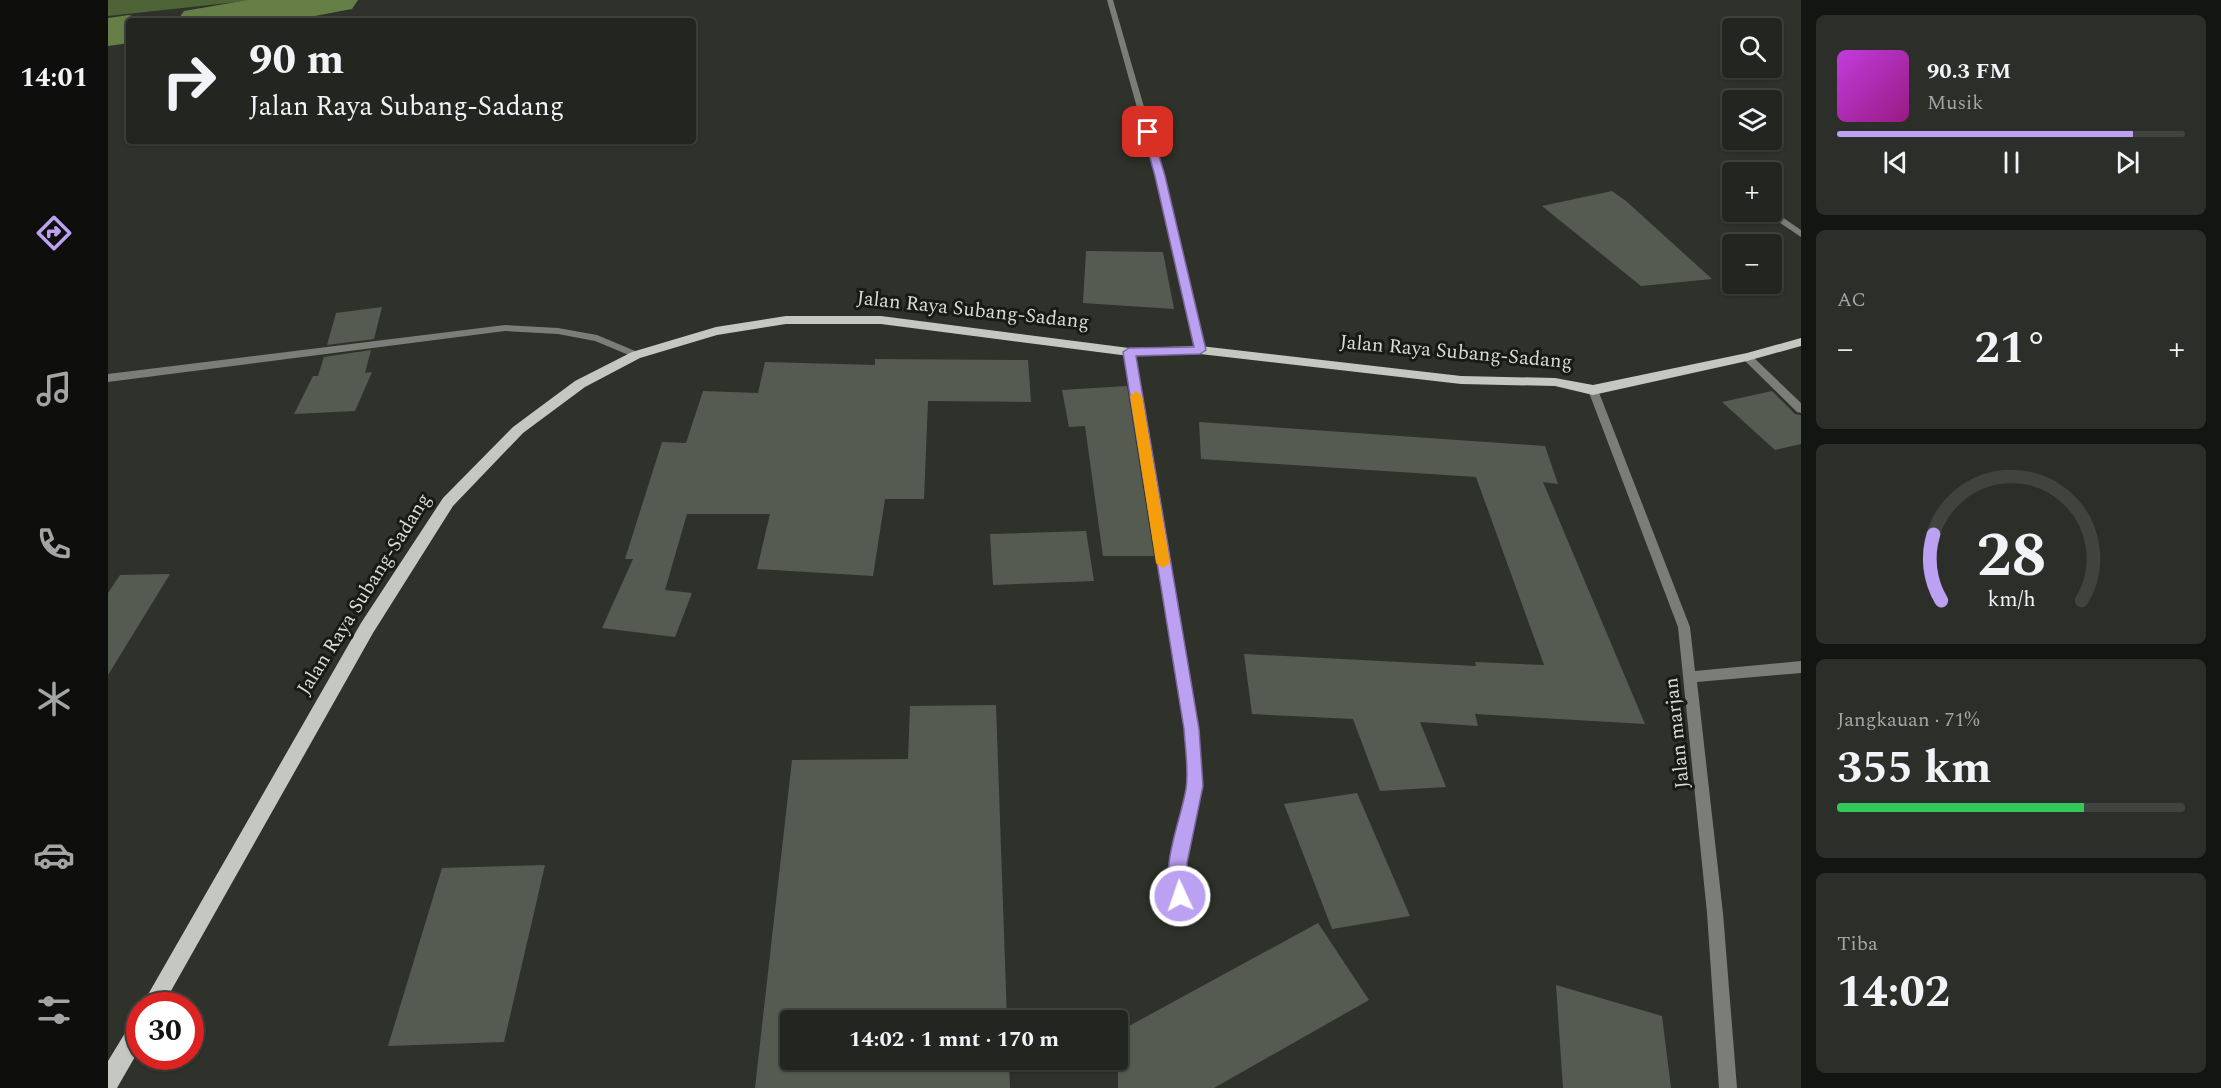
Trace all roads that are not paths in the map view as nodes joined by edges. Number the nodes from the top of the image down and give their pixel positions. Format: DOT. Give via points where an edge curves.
graph roads {
  1 [pos="1110,0"];
  2 [pos="1782,221"];
  3 [pos="1801,234"];
  4 [pos="1801,342"];
  5 [pos="1200,350"];
  6 [pos="1129,352"];
  7 [pos="636,355"];
  8 [pos="1747,357"];
  9 [pos="108,378"];
  10 [pos="1593,390"];
  11 [pos="1801,409"];
  12 [pos="1801,667"];
  13 [pos="1691,677"];
  14 [pos="1180,913"];
  15 [pos="159,992"];
  16 [pos="126,1051"];
  17 [pos="108,1082"];
  18 [pos="1728,1088"];
  1 -- 5 [label="street" via="1160,176"];
  2 -- 3 [label="street"];
  4 -- 8 [label="main road, Jalan Raya Subang-Sadang"];
  5 -- 6 [label="main road, Jalan Raya Subang-Sadang"];
  5 -- 10 [label="main road, Jalan Raya Subang-Sadang" via="1461,380 1555,382"];
  6 -- 7 [label="main road, Jalan Raya Subang-Sadang" via="870,320 786,320 728,329"];
  6 -- 14 [label="street" via="1191,729 1195,786 1178,863"];
  7 -- 9 [label="street" via="597,338 505,328"];
  7 -- 15 [label="main road, Jalan Raya Subang-Sadang" via="580,384 518,430 448,502 367,628"];
  8 -- 10 [label="main road, Jalan Raya Subang-Sadang"];
  8 -- 11 [label="street"];
  10 -- 13 [label="street, Jalan marjan" via="1684,627"];
  12 -- 13 [label="street"];
  13 -- 18 [label="street, Jalan marjan"];
  16 -- 17 [label="main road"];
}
